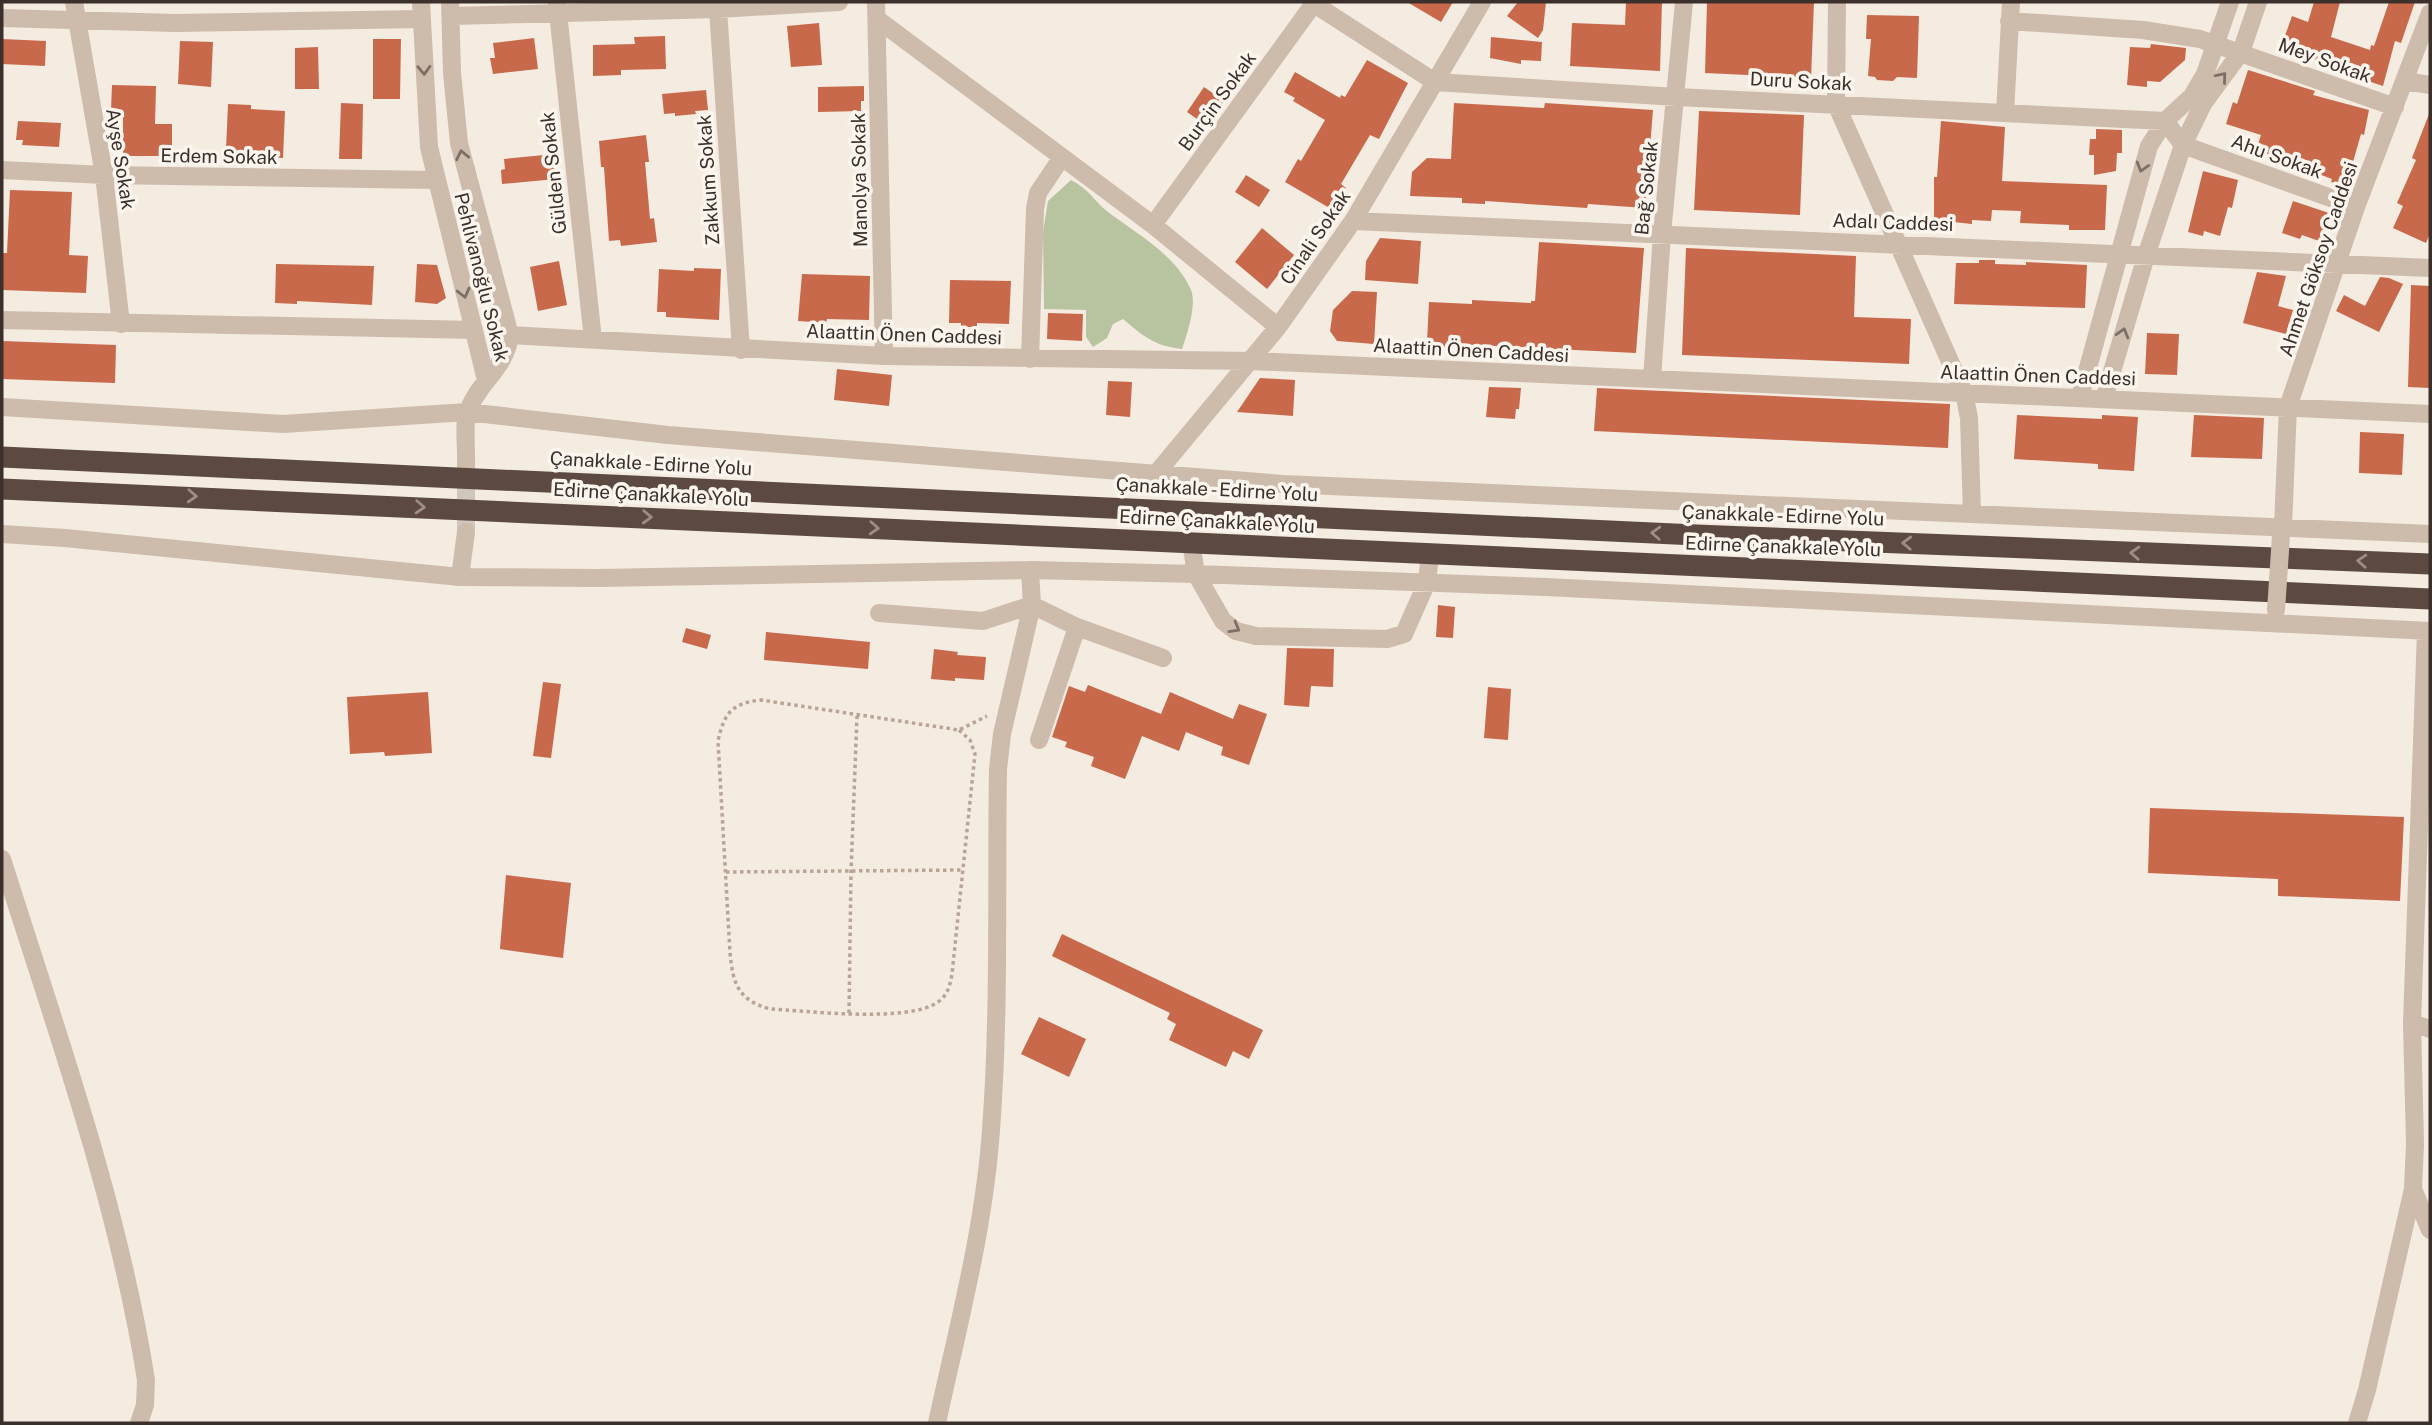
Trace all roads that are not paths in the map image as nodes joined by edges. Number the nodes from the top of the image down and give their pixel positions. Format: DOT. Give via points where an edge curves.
graph roads {
  1 [pos="74,2"];
  2 [pos="839,2"];
  3 [pos="1482,2"];
  4 [pos="1684,2"];
  5 [pos="1837,2"];
  6 [pos="2011,2"];
  7 [pos="2230,2"];
  8 [pos="2258,2"];
  9 [pos="1315,3"];
  10 [pos="557,8"];
  11 [pos="450,9"];
  12 [pos="718,9"];
  13 [pos="876,10"];
  14 [pos="421,11"];
  15 [pos="2430,13"];
  16 [pos="2,18"];
  17 [pos="77,21"];
  18 [pos="2009,21"];
  19 [pos="2216,44"];
  20 [pos="2241,52"];
  21 [pos="2405,81"];
  22 [pos="1435,82"];
  23 [pos="2430,85"];
  24 [pos="1677,97"];
  25 [pos="1836,104"];
  26 [pos="2395,107"];
  27 [pos="2005,113"];
  28 [pos="2165,121"];
  29 [pos="2183,145"];
  30 [pos="1062,157"];
  31 [pos="2,170"];
  32 [pos="104,175"];
  33 [pos="436,180"];
  34 [pos="2356,207"];
  35 [pos="1353,221"];
  36 [pos="1153,225"];
  37 [pos="1662,234"];
  38 [pos="1897,243"];
  39 [pos="2119,254"];
  40 [pos="2146,256"];
  41 [pos="2337,262"];
  42 [pos="2430,268"];
  43 [pos="2,320"];
  44 [pos="121,324"];
  45 [pos="1278,327"];
  46 [pos="474,330"];
  47 [pos="510,335"];
  48 [pos="593,340"];
  49 [pos="741,350"];
  50 [pos="884,356"];
  51 [pos="1030,359"];
  52 [pos="1251,361"];
  53 [pos="1652,379"];
  54 [pos="486,380"];
  55 [pos="1964,393"];
  56 [pos="2080,397"];
  57 [pos="2104,399"];
  58 [pos="2,407"];
  59 [pos="2288,407"];
  60 [pos="467,412"];
  61 [pos="2430,414"];
  62 [pos="2,442"];
  63 [pos="2,457"];
  64 [pos="156,463"];
  65 [pos="466,466"];
  66 [pos="1154,475"];
  67 [pos="2,489"];
  68 [pos="159,495"];
  69 [pos="2,503"];
  70 [pos="1972,514"];
  71 [pos="2282,531"];
  72 [pos="466,532"];
  73 [pos="2,534"];
  74 [pos="2430,534"];
  75 [pos="1191,542"];
  76 [pos="1430,554"];
  77 [pos="2280,559"];
  78 [pos="2430,564"];
  79 [pos="1030,570"];
  80 [pos="1196,574"];
  81 [pos="460,577"];
  82 [pos="1427,582"];
  83 [pos="2234,589"];
  84 [pos="2430,598"];
  85 [pos="1032,605"];
  86 [pos="2276,610"];
  87 [pos="879,613"];
  88 [pos="2234,621"];
  89 [pos="1077,627"];
  90 [pos="2428,631"];
  91 [pos="1163,658"];
  92 [pos="1039,740"];
  93 [pos="2,859"];
  94 [pos="2412,1023"];
  95 [pos="2430,1029"];
  96 [pos="2413,1189"];
  97 [pos="2430,1230"];
  98 [pos="139,1423"];
  99 [pos="937,1423"];
  100 [pos="2357,1423"];
  1 -- 17 [label="street, Ayşe Sokak"];
  2 -- 12 [label="street"];
  3 -- 22 [label="street, Cinali Sokak"];
  4 -- 24 [label="street, Bağ Sokak"];
  5 -- 25 [label="street"];
  6 -- 18 [label="street"];
  7 -- 19 [label="street"];
  8 -- 20 [label="street"];
  9 -- 22 [label="street"];
  9 -- 36 [label="street, Burçin Sokak"];
  10 -- 11 [label="street"];
  10 -- 12 [label="street"];
  10 -- 48 [label="street, Gülden Sokak"];
  47 -- 11 [label="street, Pehlivanoğlu Sokak, one-way" via="459,143"];
  12 -- 49 [label="street, Zakkum Sokak"];
  13 -- 30 [label="street"];
  13 -- 50 [label="street, Manolya Sokak"];
  14 -- 17 [label="street" via="175,23"];
  14 -- 33 [label="street, Pehlivanoğlu Sokak, one-way" via="426,115"];
  15 -- 21 [label="street, Ahmet Göksoy Caddesi"];
  16 -- 17 [label="street"];
  17 -- 32 [label="street, Ayşe Sokak"];
  18 -- 19 [label="street, Mey Sokak" via="2153,31"];
  18 -- 27 [label="street"];
  19 -- 20 [label="street, Mey Sokak"];
  19 -- 28 [label="street" via="2192,96"];
  20 -- 26 [label="street, Mey Sokak"];
  29 -- 20 [label="street, one-way" via="2203,104"];
  21 -- 23 [label="street"];
  21 -- 26 [label="street, Ahmet Göksoy Caddesi"];
  22 -- 24 [label="street, Duru Sokak"];
  22 -- 35 [label="street, Cinali Sokak"];
  24 -- 25 [label="street, Duru Sokak"];
  24 -- 37 [label="street, Bağ Sokak"];
  25 -- 27 [label="street, Duru Sokak"];
  25 -- 38 [label="street"];
  26 -- 34 [label="street, Ahmet Göksoy Caddesi"];
  27 -- 28 [label="street, Duru Sokak"];
  28 -- 29 [label="street"];
  28 -- 39 [label="street, one-way" via="2143,164"];
  29 -- 34 [label="street, Ahu Sokak"];
  29 -- 40 [label="street"];
  30 -- 36 [label="street"];
  30 -- 51 [label="street" via="1041,187 1035,209"];
  31 -- 32 [label="street, Erdem Sokak"];
  32 -- 33 [label="street, Erdem Sokak"];
  32 -- 44 [label="street, Ayşe Sokak"];
  33 -- 46 [label="street, Pehlivanoğlu Sokak, one-way"];
  34 -- 41 [label="street, Ahmet Göksoy Caddesi"];
  35 -- 37 [label="street, Adalı Caddesi"];
  35 -- 45 [label="street, Cinali Sokak"];
  36 -- 45 [label="street"];
  37 -- 38 [label="street, Adalı Caddesi"];
  37 -- 53 [label="street, Bağ Sokak"];
  38 -- 39 [label="street, Adalı Caddesi"];
  38 -- 55 [label="street"];
  39 -- 40 [label="street, Adalı Caddesi"];
  39 -- 56 [label="street"];
  40 -- 41 [label="street, Adalı Caddesi"];
  57 -- 40 [label="street, one-way"];
  41 -- 42 [label="street, Adalı Caddesi"];
  41 -- 59 [label="street, Ahmet Göksoy Caddesi"];
  43 -- 44 [label="street"];
  44 -- 46 [label="street"];
  45 -- 52 [label="street, Cinali Sokak"];
  46 -- 54 [label="street, Pehlivanoğlu Sokak"];
  47 -- 48 [label="street, Alaattin Önen Caddesi"];
  47 -- 54 [label="street, Pehlivanoğlu Sokak" via="504,360"];
  48 -- 49 [label="street, Alaattin Önen Caddesi"];
  49 -- 50 [label="street, Alaattin Önen Caddesi"];
  50 -- 51 [label="street, Alaattin Önen Caddesi"];
  51 -- 52 [label="street, Alaattin Önen Caddesi"];
  52 -- 53 [label="street, Alaattin Önen Caddesi"];
  52 -- 66 [label="street, Cinali Sokak"];
  53 -- 55 [label="street, Alaattin Önen Caddesi"];
  54 -- 60 [label="street"];
  55 -- 56 [label="street, Alaattin Önen Caddesi"];
  55 -- 70 [label="street"];
  56 -- 57 [label="street, Alaattin Önen Caddesi"];
  57 -- 59 [label="street, Alaattin Önen Caddesi"];
  58 -- 60 [label="street" via="283,424"];
  59 -- 61 [label="street, Alaattin Önen Caddesi"];
  59 -- 71 [label="street, Ahmet Göksoy Caddesi"];
  60 -- 65 [label="street"];
  60 -- 66 [label="street" via="667,435"];
  62 -- 64 [label="highway" via="107,452"];
  63 -- 64 [label="highway, Çanakkale - Edirne Yolu"];
  77 -- 64 [label="highway, Çanakkale - Edirne Yolu, one-way"];
  66 -- 70 [label="street"];
  67 -- 68 [label="highway, Edirne Çanakkale Yolu"];
  68 -- 69 [label="highway"];
  68 -- 75 [label="highway, Edirne Çanakkale Yolu, one-way"];
  70 -- 71 [label="street"];
  71 -- 74 [label="street"];
  71 -- 77 [label="street, Ahmet Göksoy Caddesi, bridge"];
  72 -- 81 [label="street"];
  73 -- 81 [label="street"];
  75 -- 76 [label="highway, Edirne Çanakkale Yolu"];
  75 -- 80 [label="street"];
  76 -- 82 [label="street"];
  76 -- 83 [label="highway, Edirne Çanakkale Yolu"];
  78 -- 77 [label="highway, Çanakkale - Edirne Yolu, one-way"];
  77 -- 86 [label="street, Ahmet Göksoy Caddesi, bridge"];
  79 -- 80 [label="street"];
  79 -- 81 [label="street"];
  79 -- 85 [label="street"];
  80 -- 82 [label="street"];
  80 -- 82 [label="street, one-way" via="1228,626 1245,634 1287,638 1387,639 1404,634"];
  82 -- 88 [label="street"];
  83 -- 84 [label="highway, Edirne Çanakkale Yolu"];
  83 -- 88 [label="street"];
  85 -- 87 [label="street" via="984,621"];
  85 -- 89 [label="street"];
  85 -- 99 [label="street" via="998,769 991,1133 969,1284"];
  88 -- 90 [label="street"];
  89 -- 91 [label="street"];
  89 -- 92 [label="street"];
  90 -- 94 [label="street"];
  93 -- 98 [label="street" via="115,1231 146,1380"];
  94 -- 95 [label="street"];
  94 -- 96 [label="street"];
  96 -- 97 [label="street"];
  96 -- 100 [label="street"];
}
